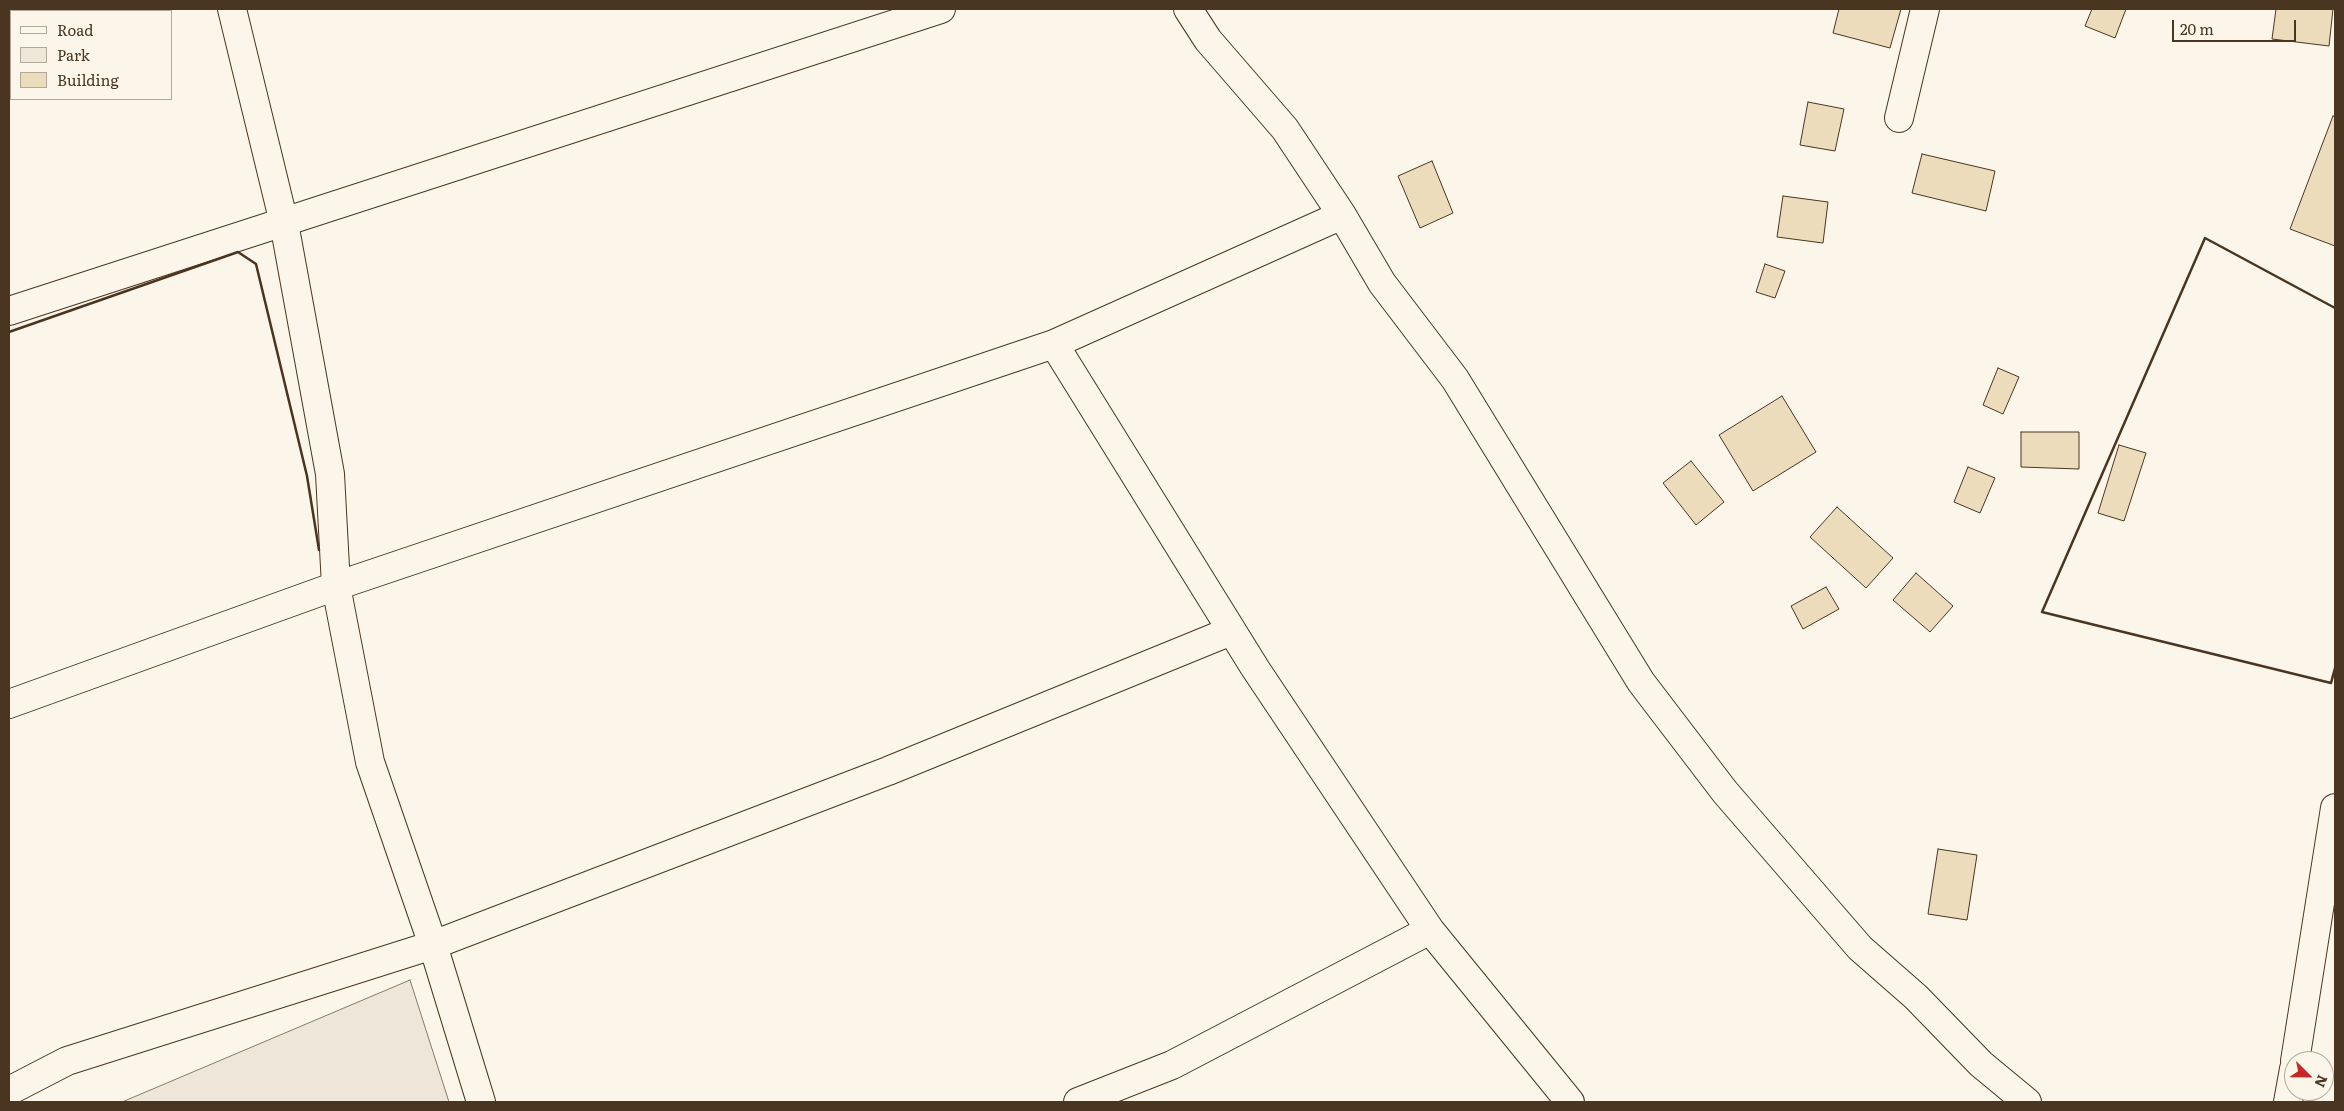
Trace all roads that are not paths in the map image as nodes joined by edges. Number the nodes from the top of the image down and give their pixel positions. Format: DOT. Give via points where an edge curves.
graph roads {
  1 [pos="232,9"];
  2 [pos="941,9"];
  3 [pos="1188,9"];
  4 [pos="1925,9"];
  5 [pos="1899,118"];
  6 [pos="1342,215"];
  7 [pos="284,222"];
  8 [pos="9,312"];
  9 [pos="1054,344"];
  10 [pos="336,586"];
  11 [pos="1231,631"];
  12 [pos="9,704"];
  13 [pos="2335,808"];
  14 [pos="2332,842"];
  15 [pos="1430,930"];
  16 [pos="433,944"];
  17 [pos="2297,1051"];
  18 [pos="9,1091"];
  19 [pos="481,1102"];
  20 [pos="1078,1102"];
  21 [pos="1570,1102"];
  22 [pos="2027,1102"];
  1 -- 7 [label="street"];
  2 -- 7 [label="street"];
  3 -- 6 [label="street" via="1208,40 1285,129"];
  4 -- 5 [label="street"];
  6 -- 9 [label="street"];
  6 -- 22 [label="street" via="1382,283 1455,379 1642,682 1719,784 1860,948 1916,997 1981,1064"];
  7 -- 8 [label="street"];
  7 -- 10 [label="street" via="330,474"];
  9 -- 10 [label="street"];
  9 -- 11 [label="street"];
  10 -- 12 [label="street"];
  10 -- 16 [label="street" via="370,762"];
  11 -- 15 [label="street"];
  11 -- 16 [label="street" via="888,771"];
  13 -- 14 [label="street"];
  14 -- 17 [label="street"];
  15 -- 20 [label="street" via="1172,1065"];
  15 -- 21 [label="street"];
  16 -- 18 [label="street" via="67,1061"];
  16 -- 19 [label="street"];
}
